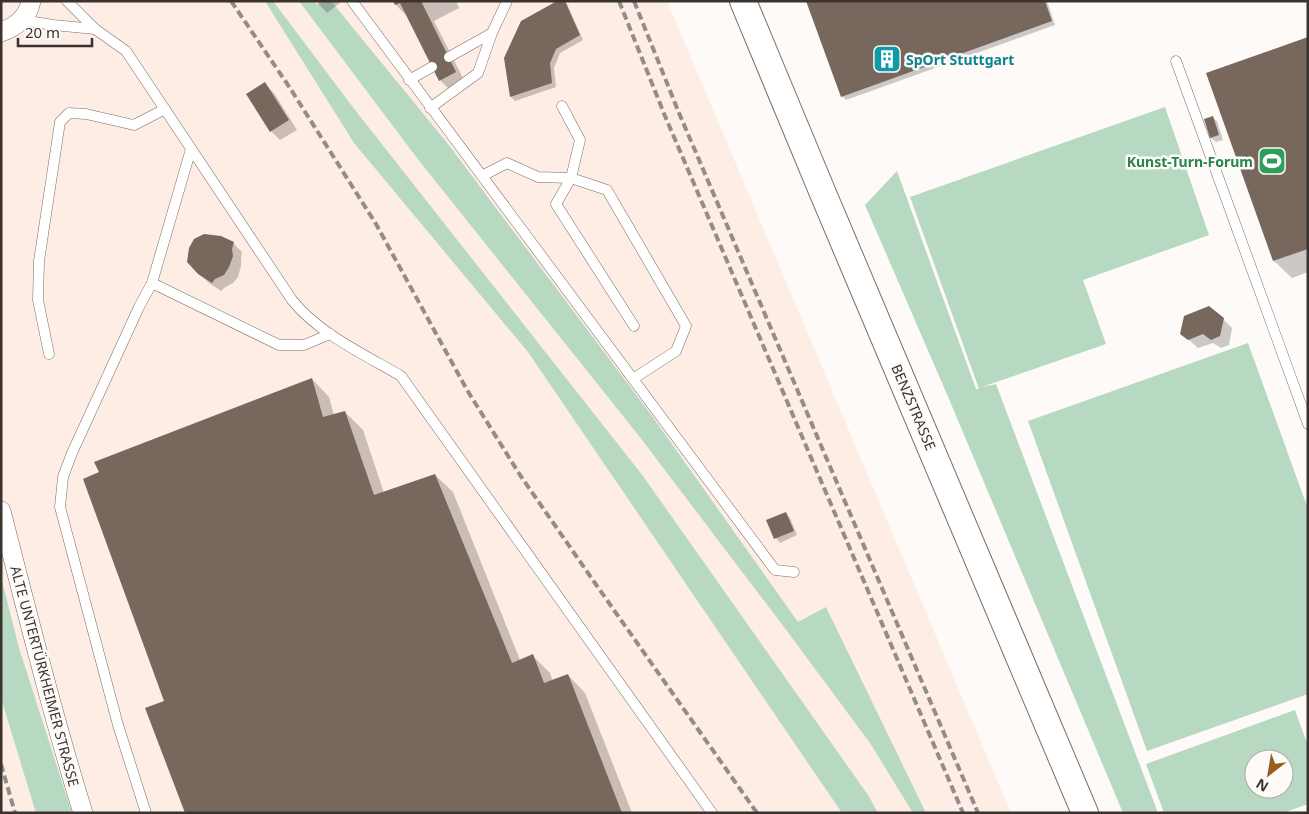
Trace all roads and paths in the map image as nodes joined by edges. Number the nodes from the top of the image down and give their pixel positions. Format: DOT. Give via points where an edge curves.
graph roads {
  1 [pos="31,1"];
  2 [pos="67,1"];
  3 [pos="352,1"];
  4 [pos="508,1"];
  5 [pos="743,1"];
  6 [pos="22,20"];
  7 [pos="94,29"];
  8 [pos="1,32"];
  9 [pos="492,33"];
  10 [pos="449,57"];
  11 [pos="1176,61"];
  12 [pos="432,67"];
  13 [pos="409,80"];
  14 [pos="562,106"];
  15 [pos="430,108"];
  16 [pos="165,109"];
  17 [pos="191,149"];
  18 [pos="482,176"];
  19 [pos="571,178"];
  20 [pos="152,283"];
  21 [pos="634,326"];
  22 [pos="330,334"];
  23 [pos="49,354"];
  24 [pos="633,379"];
  25 [pos="1308,424"];
  26 [pos="1,511"];
  27 [pos="794,572"];
  28 [pos="83,813"];
  29 [pos="146,813"];
  30 [pos="712,813"];
  31 [pos="1086,813"];
  1 -- 6 [label="street"];
  2 -- 7 [label="lane"];
  3 -- 13 [label="lane"];
  4 -- 9 [label="lane"];
  5 -- 31 [label="main road, BENZSTRASSE"];
  6 -- 7 [label="lane"];
  6 -- 8 [label="street"];
  7 -- 16 [label="lane" via="126,51"];
  9 -- 10 [label="lane"];
  9 -- 15 [label="lane" via="478,73"];
  11 -- 25 [label="lane"];
  12 -- 13 [label="lane"];
  13 -- 15 [label="lane"];
  14 -- 19 [label="lane" via="580,140"];
  15 -- 18 [label="lane"];
  16 -- 17 [label="lane"];
  16 -- 23 [label="lane" via="134,125 69,113 60,122 39,261 38,300"];
  17 -- 20 [label="lane"];
  17 -- 22 [label="lane" via="301,312"];
  18 -- 19 [label="lane" via="506,163 538,177"];
  18 -- 24 [label="lane"];
  19 -- 21 [label="lane" via="556,204"];
  19 -- 24 [label="lane" via="607,190 686,326 676,352"];
  20 -- 22 [label="lane" via="279,346 304,345"];
  20 -- 29 [label="lane" via="72,453 63,477 60,507 118,725"];
  22 -- 30 [label="lane" via="401,376"];
  24 -- 27 [label="lane" via="775,570"];
  26 -- 28 [label="street, ALTE UNTERTÜRKHEIMER STRASSE"];
}
